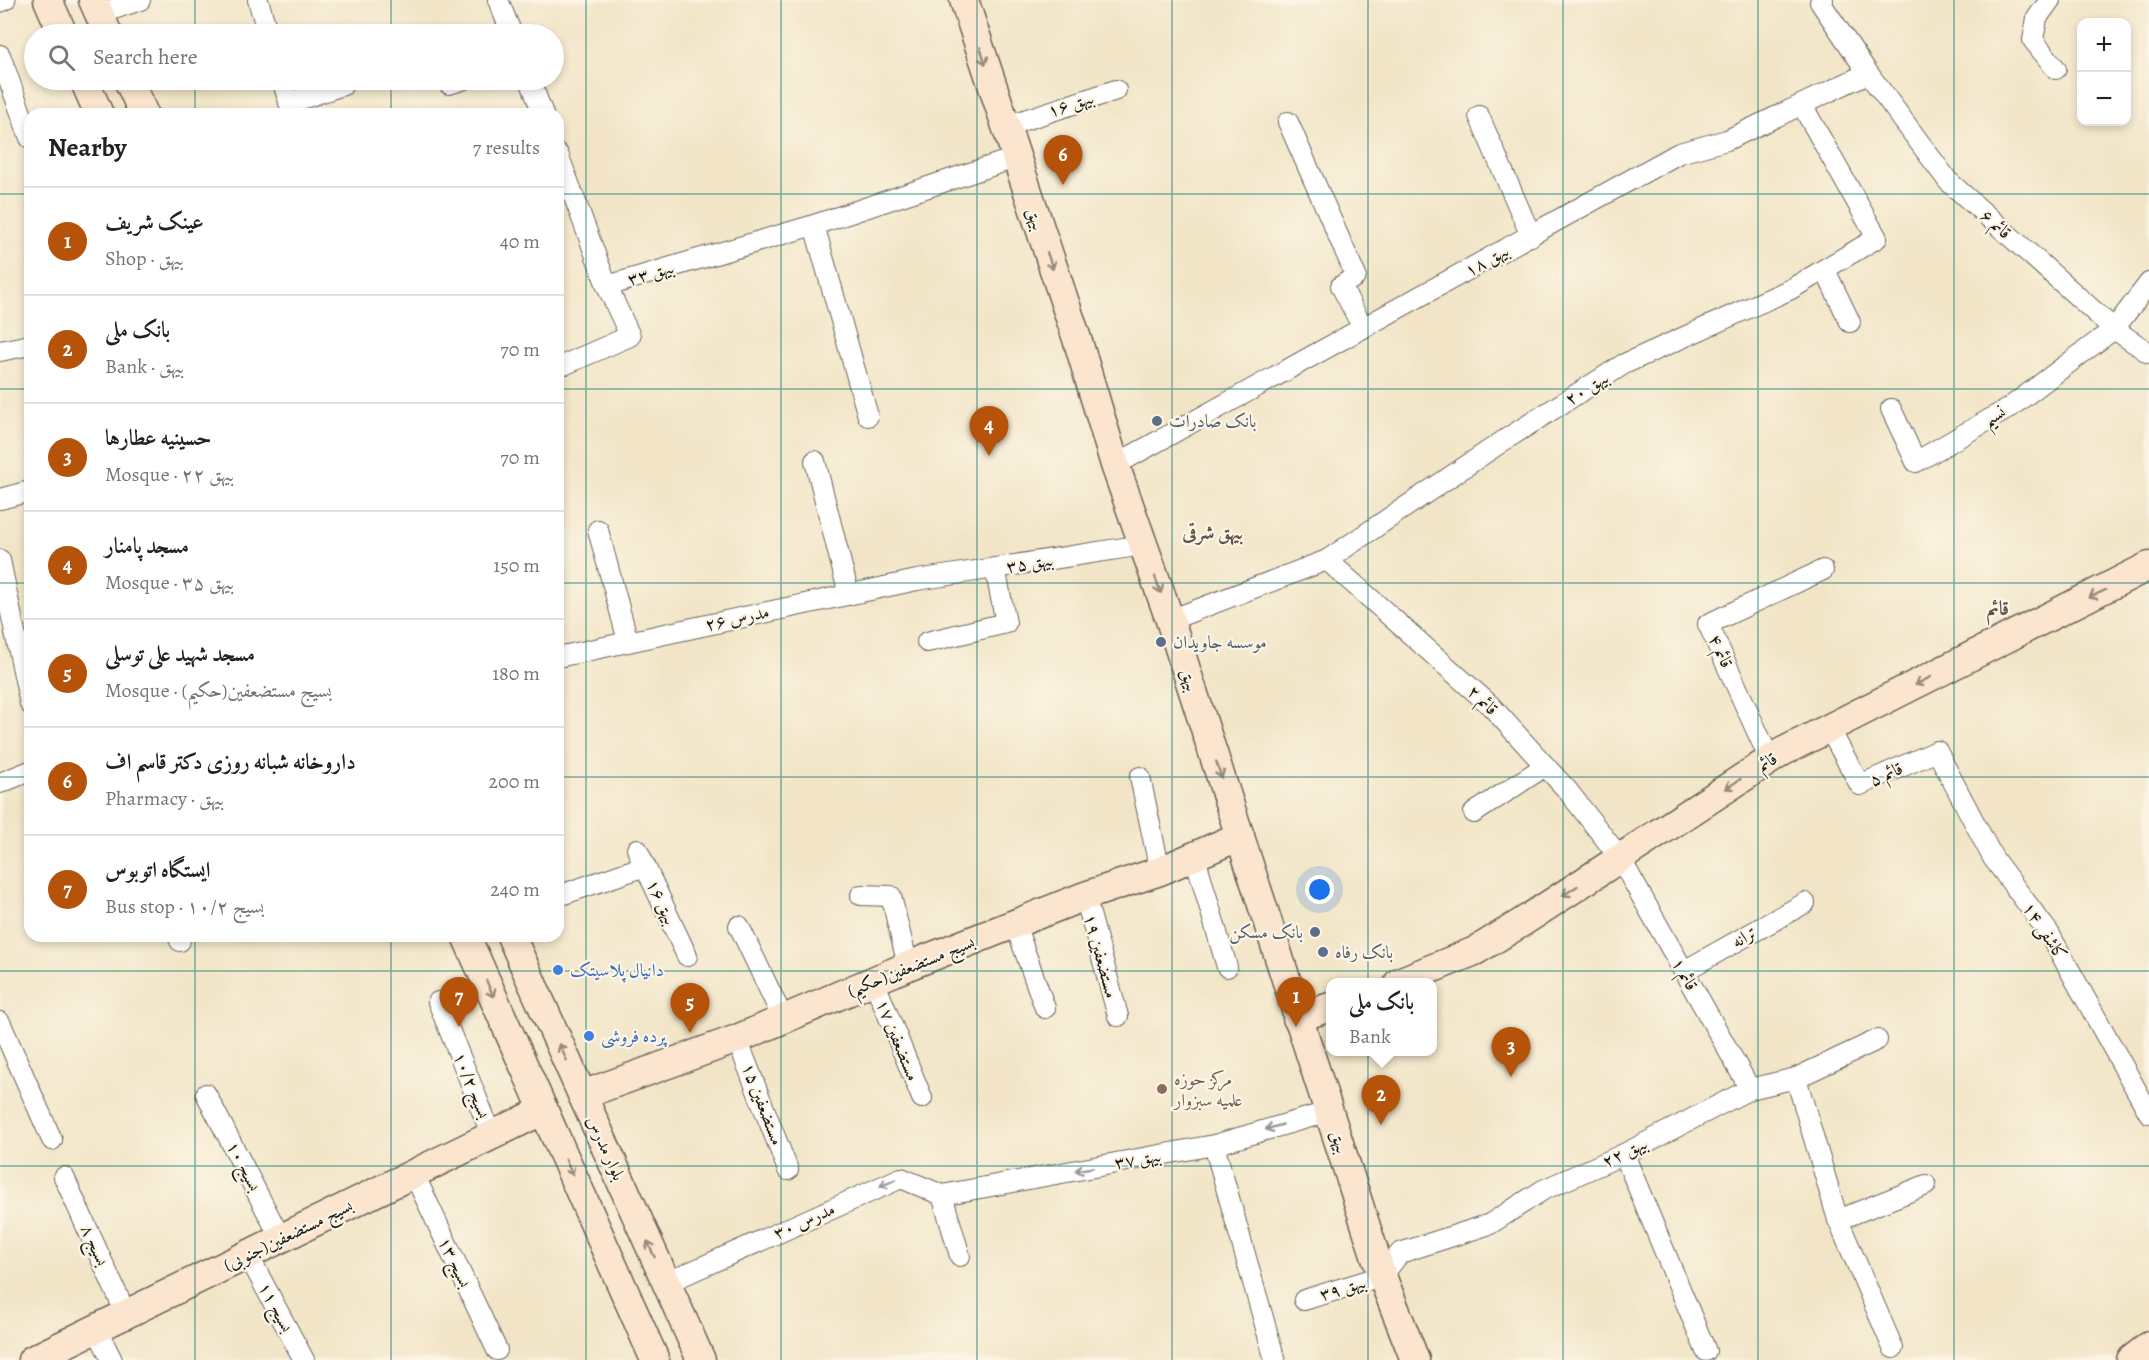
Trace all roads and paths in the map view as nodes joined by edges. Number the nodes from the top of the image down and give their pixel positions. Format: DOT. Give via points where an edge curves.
graph roads {
  1 [pos="5,0"];
  2 [pos="48,0"];
  3 [pos="140,0"];
  4 [pos="258,0"];
  5 [pos="498,0"];
  6 [pos="964,0"];
  7 [pos="2050,0"];
  8 [pos="1820,1"];
  9 [pos="0,2"];
  10 [pos="100,16"];
  11 [pos="59,24"];
  12 [pos="265,24"];
  13 [pos="508,24"];
  14 [pos="0,55"];
  15 [pos="2056,69"];
  16 [pos="1868,72"];
  17 [pos="88,90"];
  18 [pos="133,90"];
  19 [pos="285,90"];
  20 [pos="332,90"];
  21 [pos="534,90"];
  22 [pos="1116,90"];
  23 [pos="1802,105"];
  24 [pos="96,108"];
  25 [pos="141,108"];
  26 [pos="291,108"];
  27 [pos="293,108"];
  28 [pos="541,108"];
  29 [pos="1479,116"];
  30 [pos="24,121"];
  31 [pos="1016,122"];
  32 [pos="1288,122"];
  33 [pos="1015,158"];
  34 [pos="564,170"];
  35 [pos="814,225"];
  36 [pos="1531,236"];
  37 [pos="1825,270"];
  38 [pos="2149,284"];
  39 [pos="607,286"];
  40 [pos="1850,322"];
  41 [pos="1364,328"];
  42 [pos="2114,329"];
  43 [pos="24,346"];
  44 [pos="0,351"];
  45 [pos="2149,353"];
  46 [pos="566,364"];
  47 [pos="1891,409"];
  48 [pos="868,416"];
  49 [pos="815,462"];
  50 [pos="1115,465"];
  51 [pos="24,493"];
  52 [pos="0,499"];
  53 [pos="598,530"];
  54 [pos="1143,545"];
  55 [pos="0,560"];
  56 [pos="1327,560"];
  57 [pos="2149,566"];
  58 [pos="995,568"];
  59 [pos="1823,570"];
  60 [pos="917,580"];
  61 [pos="849,595"];
  62 [pos="1170,620"];
  63 [pos="628,641"];
  64 [pos="927,642"];
  65 [pos="564,656"];
  66 [pos="24,675"];
  67 [pos="1829,728"];
  68 [pos="1937,751"];
  69 [pos="1770,760"];
  70 [pos="1545,766"];
  71 [pos="24,773"];
  72 [pos="1140,777"];
  73 [pos="0,783"];
  74 [pos="1474,813"];
  75 [pos="1240,836"];
  76 [pos="1195,857"];
  77 [pos="1620,858"];
  78 [pos="1160,871"];
  79 [pos="564,893"];
  80 [pos="861,895"];
  81 [pos="1085,896"];
  82 [pos="1805,903"];
  83 [pos="1015,924"];
  84 [pos="739,926"];
  85 [pos="469,942"];
  86 [pos="514,942"];
  87 [pos="687,956"];
  88 [pos="908,966"];
  89 [pos="1227,967"];
  90 [pos="1684,971"];
  91 [pos="1409,978"];
  92 [pos="874,981"];
  93 [pos="438,1002"];
  94 [pos="1046,1008"];
  95 [pos="1326,1008"];
  96 [pos="1118,1016"];
  97 [pos="1297,1018"];
  98 [pos="779,1020"];
  99 [pos="0,1022"];
  100 [pos="737,1039"];
  101 [pos="1877,1040"];
  102 [pos="1796,1078"];
  103 [pos="1750,1089"];
  104 [pos="206,1094"];
  105 [pos="582,1095"];
  106 [pos="922,1098"];
  107 [pos="544,1110"];
  108 [pos="1331,1111"];
  109 [pos="2149,1113"];
  110 [pos="492,1136"];
  111 [pos="52,1140"];
  112 [pos="1214,1145"];
  113 [pos="1624,1154"];
  114 [pos="788,1170"];
  115 [pos="414,1174"];
  116 [pos="64,1177"];
  117 [pos="1926,1185"];
  118 [pos="942,1195"];
  119 [pos="1838,1220"];
  120 [pos="281,1239"];
  121 [pos="248,1255"];
  122 [pos="960,1256"];
  123 [pos="1382,1276"];
  124 [pos="666,1283"];
  125 [pos="1304,1300"];
  126 [pos="126,1314"];
  127 [pos="96,1328"];
  128 [pos="2149,1346"];
  129 [pos="1893,1348"];
  130 [pos="497,1350"];
  131 [pos="1706,1351"];
  132 [pos="32,1360"];
  133 [pos="112,1360"];
  134 [pos="304,1360"];
  135 [pos="655,1360"];
  136 [pos="701,1360"];
  137 [pos="1275,1360"];
  138 [pos="1415,1360"];
  139 [pos="2131,1360"];
  1 -- 9 [label="street"];
  2 -- 11 [label="main road"];
  3 -- 10 [label="street"];
  4 -- 12 [label="street"];
  5 -- 13 [label="street"];
  6 -- 31 [label="main road, بیهق, one-way"];
  7 -- 15 [label="street" via="2037,18 2033,40"];
  8 -- 16 [label="street, قائم ۶"];
  14 -- 30 [label="street"];
  16 -- 23 [label="street, بیهق ۱۸"];
  16 -- 42 [label="street, قائم ۶" via="1948,182"];
  17 -- 24 [label="main road"];
  18 -- 25 [label="main road"];
  19 -- 26 [label="street"];
  20 -- 27 [label="street"];
  21 -- 28 [label="street"];
  22 -- 31 [label="street, بیهق ۱۶"];
  23 -- 36 [label="street, بیهق ۱۸" via="1727,140 1679,153"];
  23 -- 37 [label="street, بیهق ۲۰" via="1878,238"];
  29 -- 36 [label="street"];
  31 -- 33 [label="main road, بیهق"];
  32 -- 41 [label="street" via="1356,276 1341,286"];
  33 -- 35 [label="street, بیهق ۳۳"];
  33 -- 50 [label="main road, بیهق, one-way"];
  34 -- 39 [label="street"];
  35 -- 39 [label="street, بیهق ۳۳"];
  35 -- 48 [label="street"];
  36 -- 41 [label="street, بیهق ۱۸"];
  37 -- 40 [label="street"];
  37 -- 56 [label="street, بیهق ۲۰" via="1624,364"];
  38 -- 42 [label="street"];
  39 -- 46 [label="street, بیهق ۳۳" via="630,336"];
  41 -- 50 [label="street, بیهق ۱۸"];
  42 -- 45 [label="street, قائم ۶"];
  42 -- 47 [label="street, نسیم" via="2009,408 1916,462"];
  43 -- 44 [label="street"];
  49 -- 61 [label="street"];
  50 -- 54 [label="main road, بیهق"];
  51 -- 52 [label="street"];
  53 -- 63 [label="street"];
  54 -- 58 [label="street, بیهق ۳۵"];
  54 -- 62 [label="main road, بیهق, one-way"];
  55 -- 66 [label="street"];
  56 -- 62 [label="street, بیهق ۲۰"];
  56 -- 70 [label="street, قائم ۲" via="1490,705"];
  57 -- 67 [label="main road, قائم, one-way"];
  58 -- 60 [label="street, بیهق ۳۵"];
  58 -- 64 [label="street" via="1006,623"];
  59 -- 69 [label="street, قائم ۴" via="1708,624"];
  60 -- 61 [label="street, مدرس ۲۶"];
  61 -- 63 [label="street, مدرس ۲۶"];
  62 -- 75 [label="main road, بیهق, one-way"];
  63 -- 65 [label="street, مدرس ۲۶"];
  67 -- 68 [label="street, قائم ۵" via="1860,785"];
  67 -- 69 [label="main road, قائم"];
  68 -- 109 [label="street, کاشفی ۱۴" via="1993,858 2049,933"];
  69 -- 77 [label="main road, قائم, one-way"];
  70 -- 74 [label="street"];
  70 -- 77 [label="street, قائم ۲"];
  71 -- 73 [label="street"];
  72 -- 78 [label="street"];
  75 -- 76 [label="main road, بسیج مستضعفین(حکیم)"];
  75 -- 97 [label="main road, بیهق"];
  76 -- 78 [label="main road, بسیج مستضعفین(حکیم)"];
  76 -- 89 [label="street"];
  77 -- 90 [label="street, قائم ۱"];
  77 -- 91 [label="main road, قائم, one-way" via="1475,951"];
  78 -- 81 [label="main road, بسیج مستضعفین(حکیم)"];
  79 -- 87 [label="street, بیهق ۱۶" via="641,858"];
  80 -- 88 [label="street" via="891,896"];
  81 -- 83 [label="main road, بسیج مستضعفین(حکیم)"];
  81 -- 96 [label="street, مستضعفین ۱۹"];
  82 -- 90 [label="street, ترانه"];
  83 -- 88 [label="main road, بسیج مستضعفین(حکیم)"];
  83 -- 94 [label="street"];
  84 -- 98 [label="street" via="778,1008"];
  85 -- 107 [label="main road, one-way"];
  105 -- 86 [label="main road, بلوار مدرس, one-way"];
  88 -- 92 [label="main road, بسیج مستضعفین(حکیم)"];
  90 -- 103 [label="street, قائم ۱"];
  92 -- 98 [label="main road, بسیج مستضعفین(حکیم)"];
  92 -- 106 [label="street, مستضعفین ۱۷"];
  93 -- 110 [label="street, بسیج ۱۰/۲"];
  95 -- 97 [label="main road"];
  97 -- 108 [label="main road, بیهق"];
  98 -- 100 [label="main road, بسیج مستضعفین(حکیم)"];
  99 -- 111 [label="street"];
  100 -- 105 [label="main road, بسیج مستضعفین(حکیم)"];
  100 -- 114 [label="street, مستضعفین ۱۵"];
  101 -- 102 [label="street, بیهق ۲۲"];
  102 -- 103 [label="street, بیهق ۲۲"];
  102 -- 119 [label="street"];
  103 -- 113 [label="street, بیهق ۲۲"];
  104 -- 120 [label="street, بسیج ۱۰"];
  124 -- 105 [label="main road, بلوار مدرس, one-way"];
  107 -- 110 [label="main road, بسیج مستضعفین(جنوبی)"];
  107 -- 135 [label="main road, one-way"];
  108 -- 112 [label="street, بیهق ۳۷, one-way"];
  108 -- 123 [label="main road, بیهق"];
  110 -- 115 [label="main road, بسیج مستضعفین(جنوبی)"];
  112 -- 118 [label="street, بیهق ۳۷, one-way"];
  112 -- 137 [label="street"];
  113 -- 123 [label="street, بیهق ۲۲" via="1543,1190 1490,1224 1400,1253"];
  113 -- 131 [label="street"];
  115 -- 120 [label="main road, بسیج مستضعفین(جنوبی)"];
  115 -- 130 [label="street, بسیج ۱۳"];
  116 -- 126 [label="street, بسیج ۸"];
  117 -- 119 [label="street"];
  118 -- 122 [label="street"];
  118 -- 124 [label="street, مدرس ۳۰, one-way" via="901,1178"];
  119 -- 129 [label="street"];
  120 -- 121 [label="main road, بسیج مستضعفین(جنوبی)"];
  121 -- 126 [label="main road, بسیج مستضعفین(جنوبی)"];
  121 -- 134 [label="street, بسیج ۱۱"];
  123 -- 125 [label="street, بیهق ۳۹"];
  123 -- 138 [label="main road, بیهق"];
  124 -- 136 [label="main road, بلوار مدرس"];
  126 -- 127 [label="main road, بسیج مستضعفین(جنوبی)"];
  127 -- 132 [label="main road, بسیج مستضعفین(جنوبی)"];
  127 -- 133 [label="street"];
  128 -- 139 [label="main road"];
}
